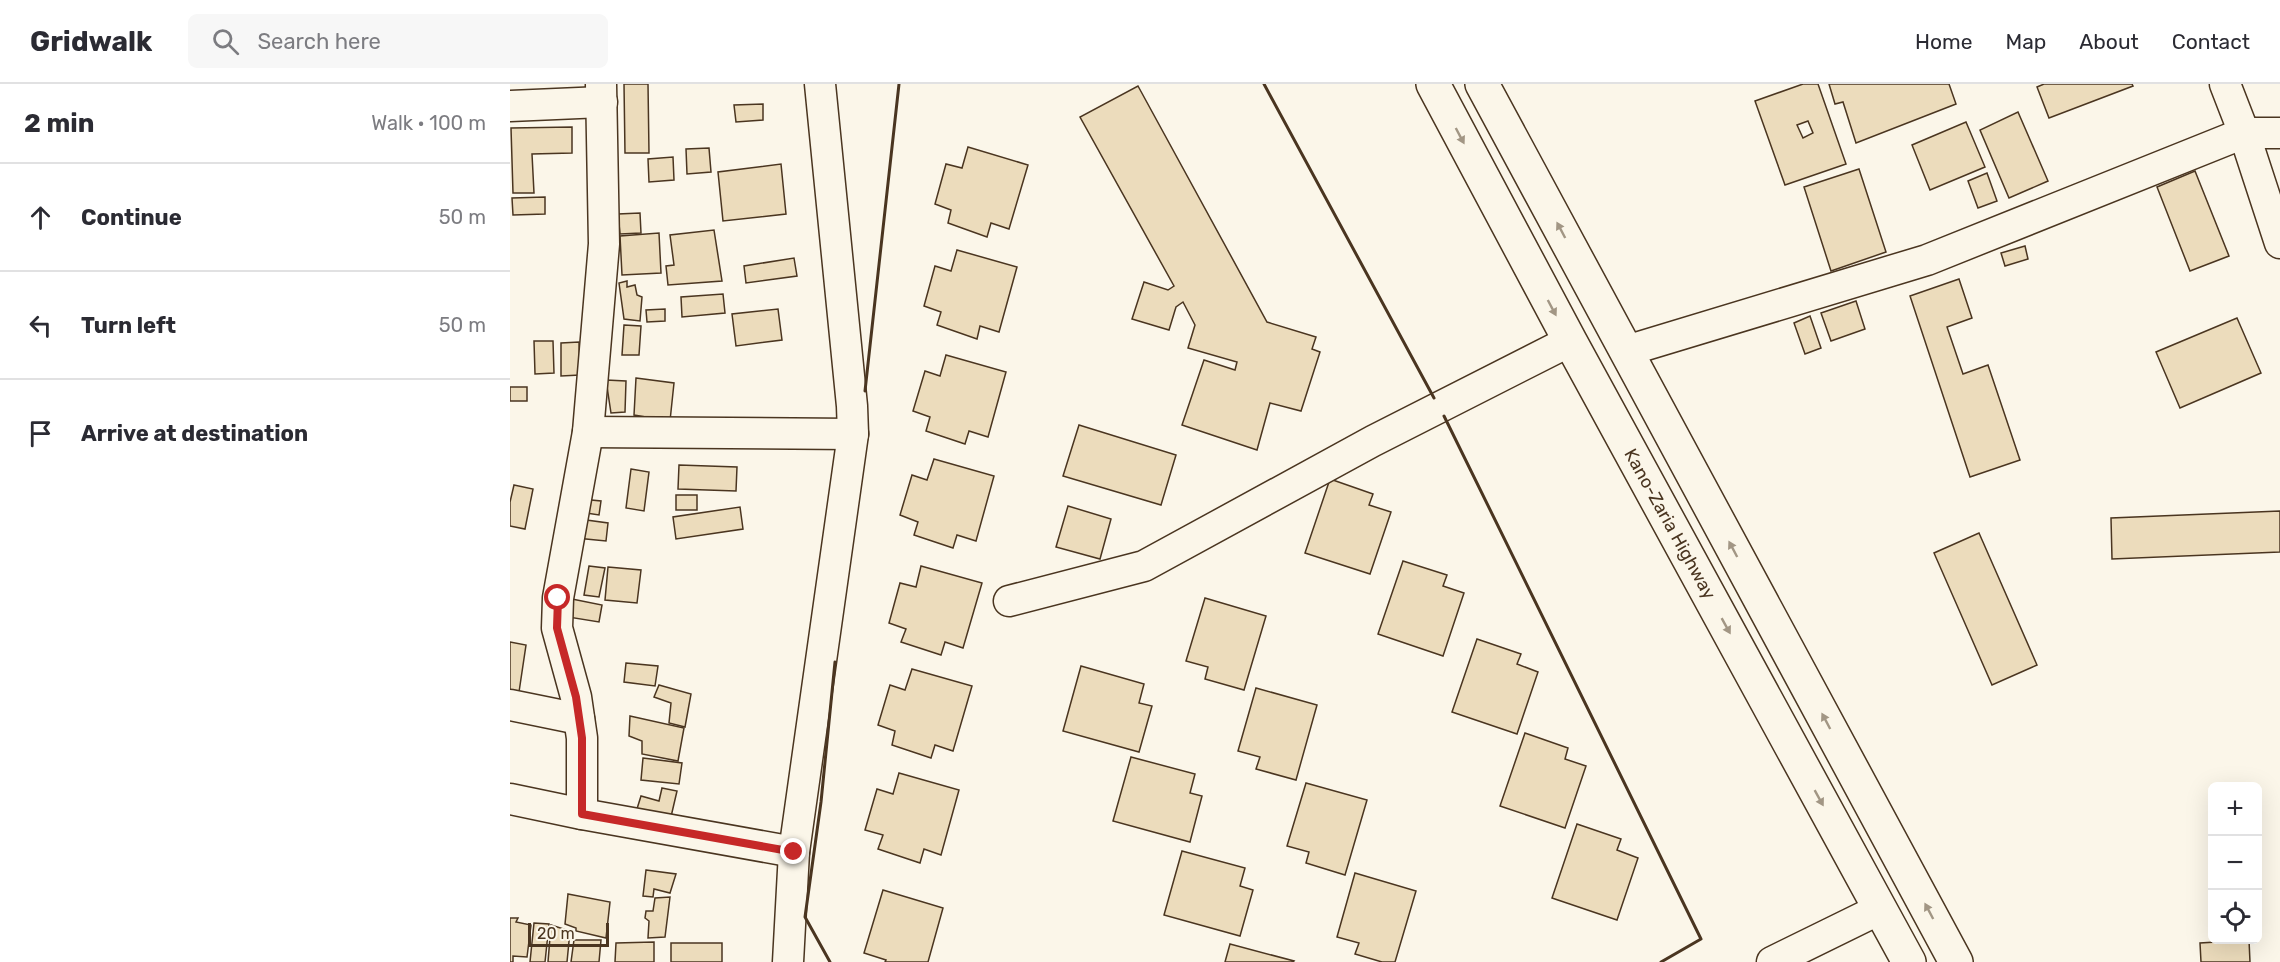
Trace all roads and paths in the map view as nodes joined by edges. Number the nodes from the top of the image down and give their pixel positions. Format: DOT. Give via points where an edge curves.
graph roads {
  1 [pos="820,84"];
  2 [pos="1433,84"];
  3 [pos="1482,84"];
  4 [pos="2224,84"];
  5 [pos="602,93"];
  6 [pos="510,106"];
  7 [pos="2244,133"];
  8 [pos="2280,133"];
  9 [pos="2280,243"];
  10 [pos="1570,342"];
  11 [pos="1626,351"];
  12 [pos="588,432"];
  13 [pos="853,434"];
  14 [pos="1009,601"];
  15 [pos="510,705"];
  16 [pos="579,719"];
  17 [pos="510,799"];
  18 [pos="582,814"];
  19 [pos="794,852"];
  20 [pos="1880,909"];
  21 [pos="788,962"];
  22 [pos="1772,962"];
  23 [pos="1909,962"];
  24 [pos="1956,962"];
  1 -- 13 [label="street"];
  2 -- 10 [label="highway, Kano-Zaria Highway, one-way"];
  11 -- 3 [label="highway, one-way"];
  4 -- 7 [label="street"];
  5 -- 6 [label="street"];
  5 -- 12 [label="street" via="604,244"];
  7 -- 8 [label="street"];
  7 -- 9 [label="street"];
  7 -- 11 [label="street" via="1927,260"];
  10 -- 14 [label="street" via="1373,441 1144,566"];
  10 -- 20 [label="highway, Kano-Zaria Highway, one-way"];
  24 -- 11 [label="highway, one-way"];
  12 -- 13 [label="street"];
  12 -- 16 [label="street" via="558,598 557,628"];
  13 -- 19 [label="street"];
  15 -- 16 [label="street"];
  16 -- 18 [label="street"];
  17 -- 18 [label="street"];
  18 -- 19 [label="street"];
  19 -- 21 [label="street"];
  20 -- 22 [label="street"];
  20 -- 23 [label="highway, Kano-Zaria Highway"];
}
